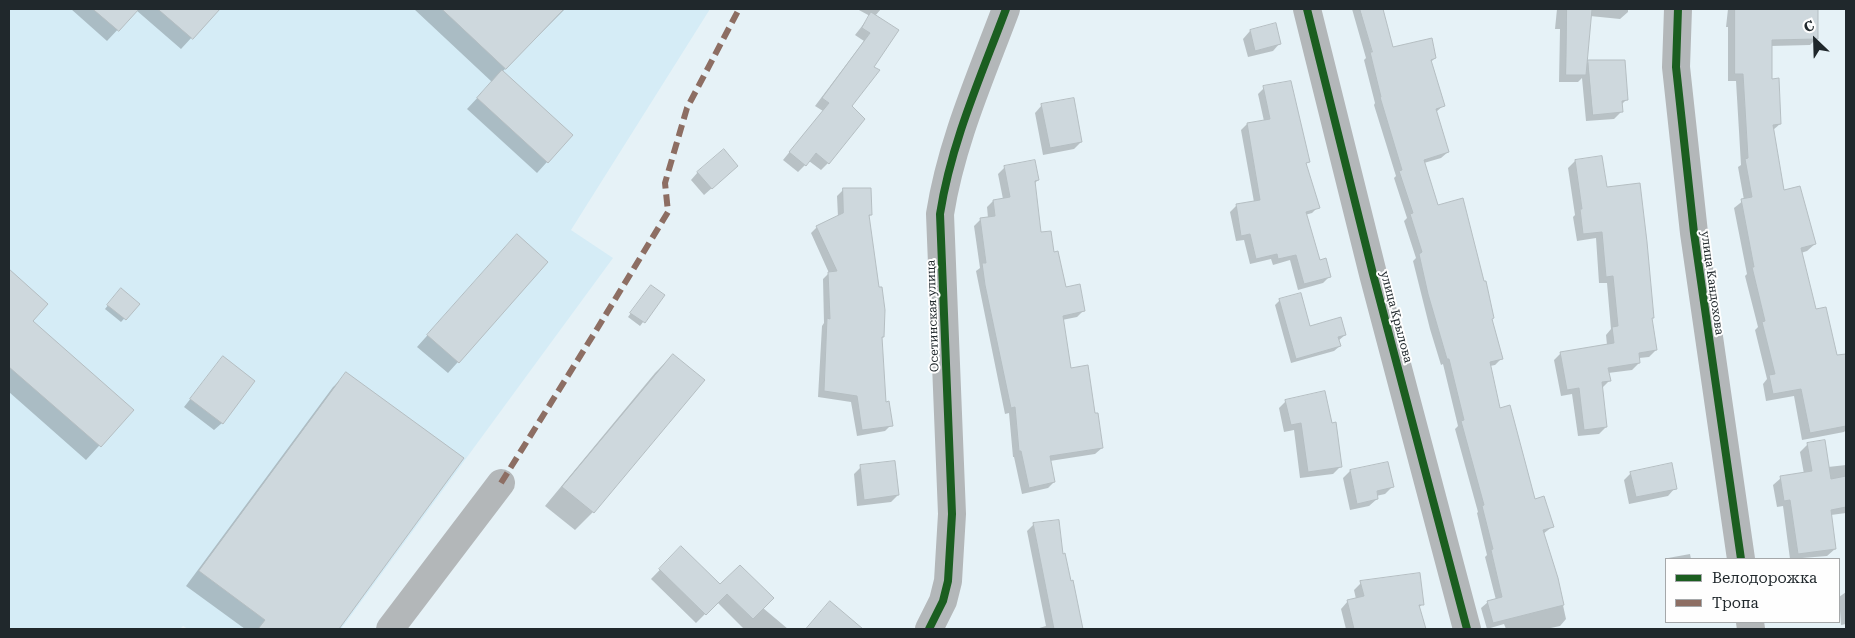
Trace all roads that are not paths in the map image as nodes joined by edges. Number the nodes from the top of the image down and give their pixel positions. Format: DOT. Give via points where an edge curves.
graph roads {
  1 [pos="1006,9"];
  2 [pos="1307,9"];
  3 [pos="1678,9"];
  4 [pos="501,483"];
  5 [pos="1741,558"];
  6 [pos="390,629"];
  7 [pos="928,629"];
  8 [pos="1467,629"];
  1 -- 7 [label="street, Осетинская улица" via="956,146 940,214 952,514 948,581 943,601"];
  2 -- 8 [label="street, улица Крылова"];
  3 -- 5 [label="street, улица Кандохова" via="1676,67 1694,233"];
  4 -- 6 [label="street"];
}
